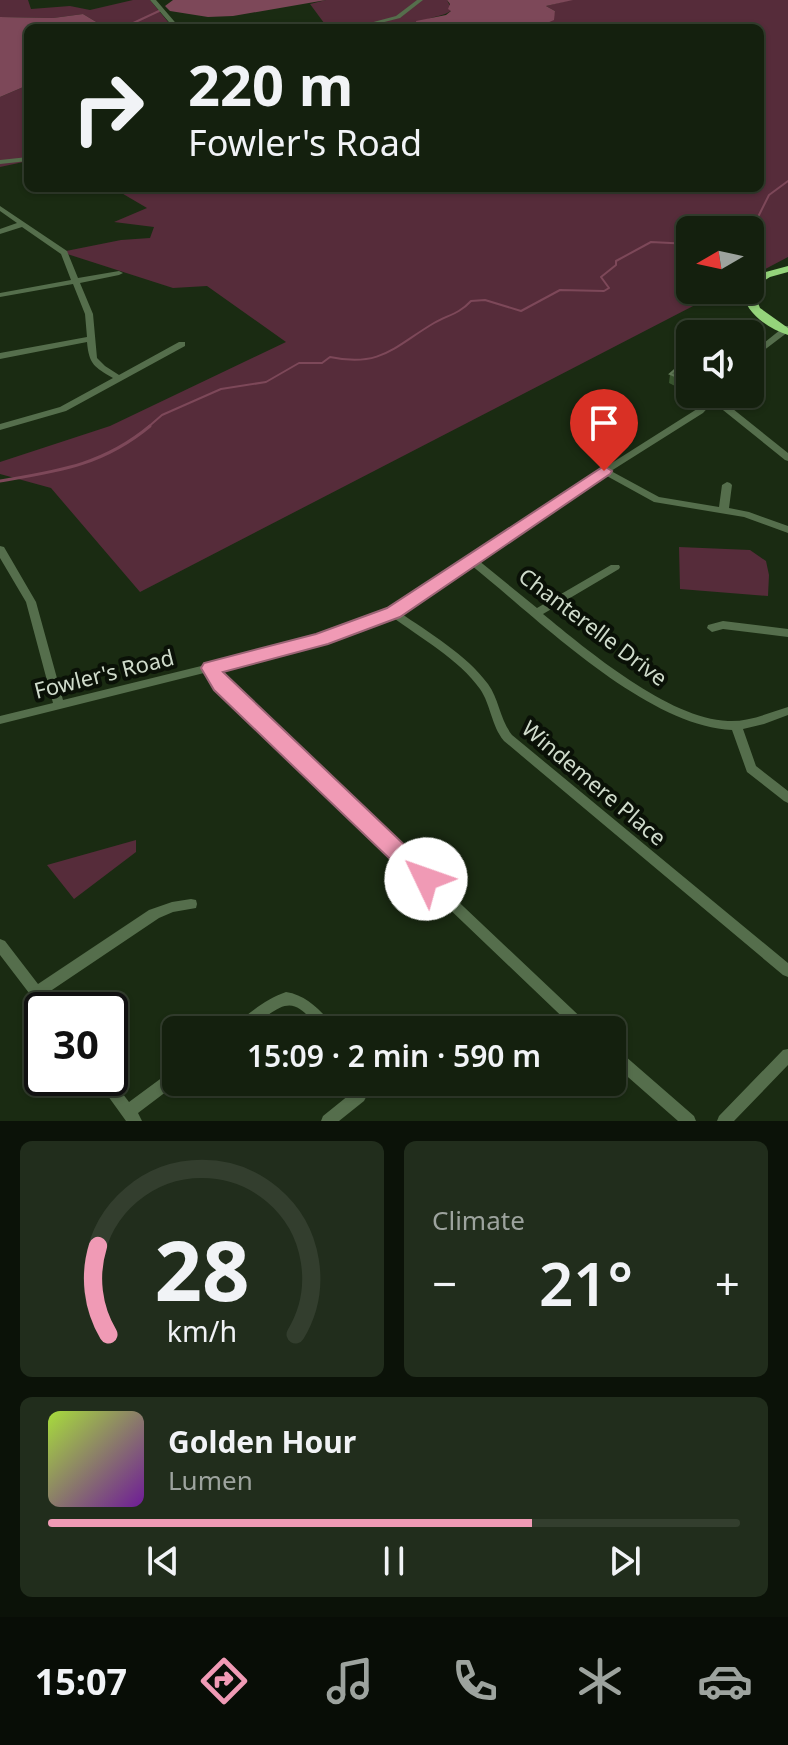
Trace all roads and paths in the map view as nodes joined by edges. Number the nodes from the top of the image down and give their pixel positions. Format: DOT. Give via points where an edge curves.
graph roads {
  1 [pos="153,0"];
  2 [pos="420,0"];
  3 [pos="174,24"];
  4 [pos="371,24"];
  5 [pos="24,159"];
  6 [pos="0,162"];
  7 [pos="0,208"];
  8 [pos="22,224"];
  9 [pos="0,232"];
  10 [pos="788,269"];
  11 [pos="119,273"];
  12 [pos="764,277"];
  13 [pos="76,281"];
  14 [pos="0,295"];
  15 [pos="750,304"];
  16 [pos="787,330"];
  17 [pos="91,339"];
  18 [pos="182,344"];
  19 [pos="764,347"];
  20 [pos="0,356"];
  21 [pos="119,378"];
  22 [pos="703,408"];
  23 [pos="729,408"];
  24 [pos="0,427"];
  25 [pos="788,458"];
  26 [pos="604,471"];
  27 [pos="727,485"];
  28 [pos="724,509"];
  29 [pos="788,530"];
  30 [pos="0,549"];
  31 [pos="472,560"];
  32 [pos="615,567"];
  33 [pos="538,612"];
  34 [pos="393,613"];
  35 [pos="712,628"];
  36 [pos="788,633"];
  37 [pos="211,668"];
  38 [pos="59,706"];
  39 [pos="788,711"];
  40 [pos="0,720"];
  41 [pos="736,725"];
  42 [pos="788,798"];
  43 [pos="191,904"];
  44 [pos="0,945"];
  45 [pos="788,971"];
  46 [pos="37,992"];
  47 [pos="257,1016"];
  48 [pos="316,1016"];
  49 [pos="570,1016"];
  50 [pos="788,1055"];
  51 [pos="626,1066"];
  52 [pos="162,1089"];
  53 [pos="116,1096"];
  54 [pos="359,1096"];
  55 [pos="132,1117"];
  56 [pos="328,1121"];
  57 [pos="689,1121"];
  58 [pos="724,1121"];
  1 -- 3 [label="street"];
  2 -- 4 [label="street" via="393,19"];
  5 -- 6 [label="street"];
  7 -- 8 [label="street"];
  8 -- 9 [label="street"];
  8 -- 13 [label="street" via="64,253"];
  10 -- 12 [label="highway"];
  11 -- 13 [label="street"];
  13 -- 14 [label="street"];
  13 -- 17 [label="street" via="89,314"];
  15 -- 16 [label="highway"];
  16 -- 19 [label="street"];
  17 -- 20 [label="street"];
  17 -- 21 [label="street" via="94,361"];
  18 -- 21 [label="street"];
  21 -- 24 [label="street" via="53,413"];
  22 -- 26 [label="street, Fowler's Road"];
  23 -- 25 [label="street"];
  26 -- 28 [label="street" via="657,500"];
  26 -- 31 [label="street, Fowler's Road"];
  27 -- 28 [label="street"];
  28 -- 29 [label="street"];
  30 -- 38 [label="street" via="31,602"];
  31 -- 33 [label="street, Chanterelle Drive"];
  31 -- 34 [label="street, Fowler's Road"];
  32 -- 33 [label="street"];
  33 -- 41 [label="street, Chanterelle Drive" via="653,700 689,717"];
  34 -- 37 [label="street, Fowler's Road" via="321,639"];
  34 -- 45 [label="street, Windemere Place" via="478,679 508,738"];
  35 -- 36 [label="street"];
  37 -- 38 [label="street, Fowler's Road"];
  37 -- 49 [label="street" via="221,684"];
  38 -- 40 [label="street, Fowler's Road"];
  39 -- 41 [label="street, Chanterelle Drive" via="763,722"];
  41 -- 42 [label="street" via="751,769"];
  43 -- 46 [label="street" via="154,914"];
  44 -- 46 [label="street"];
  47 -- 48 [label="street" via="289,998 301,1000"];
  50 -- 58 [label="street"];
  51 -- 57 [label="street"];
  52 -- 55 [label="street"];
  53 -- 55 [label="street"];
  54 -- 56 [label="street"];
}
